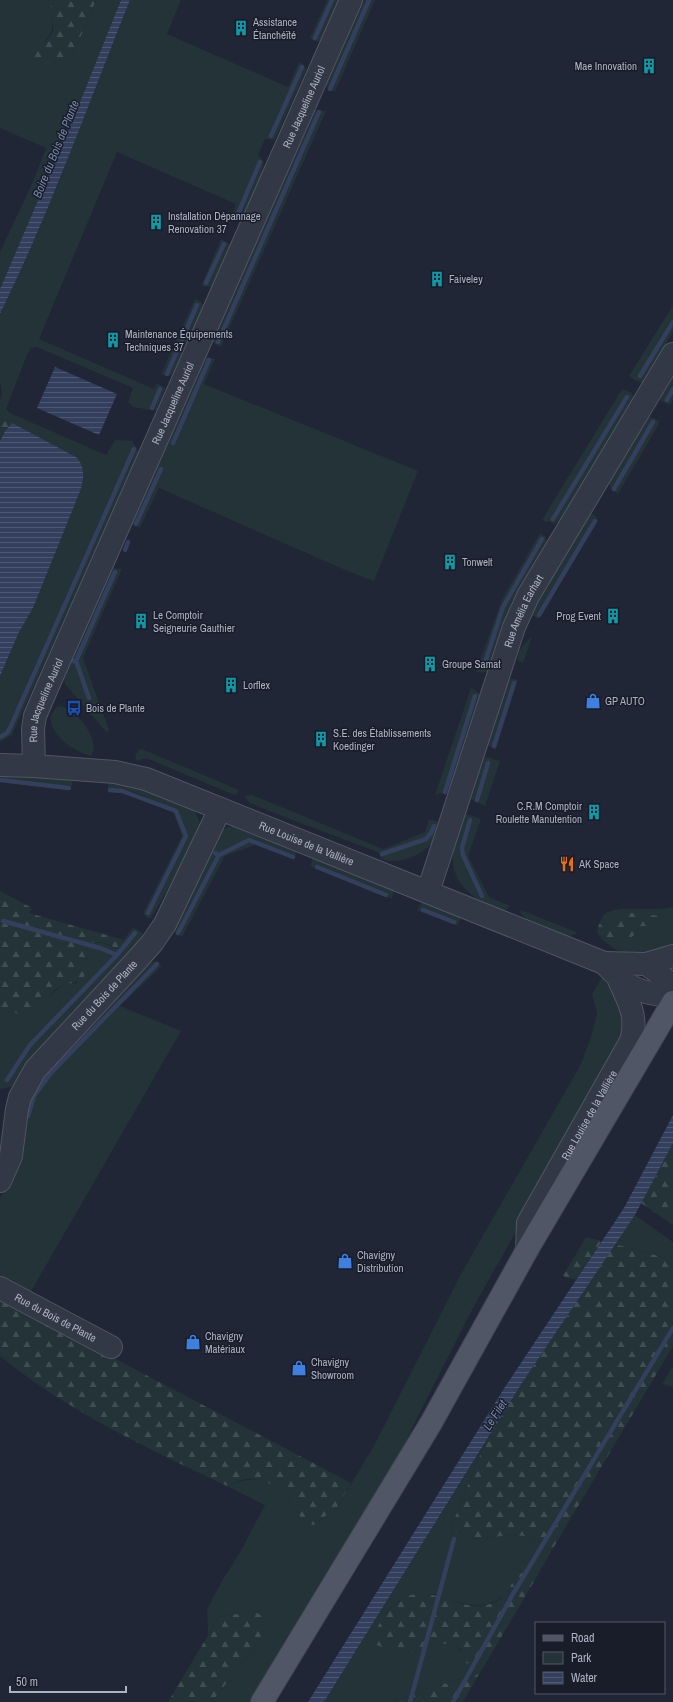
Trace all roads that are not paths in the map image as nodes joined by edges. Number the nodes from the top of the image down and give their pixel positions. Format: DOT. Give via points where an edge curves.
graph roads {
  1 [pos="351,0"];
  2 [pos="673,354"];
  3 [pos="0,765"];
  4 [pos="34,766"];
  5 [pos="220,809"];
  6 [pos="428,892"];
  7 [pos="673,956"];
  8 [pos="604,963"];
  9 [pos="646,964"];
  10 [pos="619,980"];
  11 [pos="673,990"];
  12 [pos="673,996"];
  13 [pos="673,1002"];
  14 [pos="0,1181"];
  15 [pos="527,1250"];
  16 [pos="0,1288"];
  17 [pos="111,1347"];
  18 [pos="262,1702"];
  1 -- 4 [label="street, Rue Jacqueline Auriol" via="35,716"];
  2 -- 6 [label="street, Rue Amélia Earhart" via="520,612"];
  3 -- 4 [label="street, Rue Louise de la Vallière"];
  4 -- 5 [label="street, Rue Louise de la Vallière" via="132,775"];
  5 -- 6 [label="street, Rue Louise de la Vallière"];
  5 -- 14 [label="street, Rue du Bois de Plante" via="159,934 43,1059 26,1083 17,1109 11,1156"];
  6 -- 8 [label="street, Rue Louise de la Vallière"];
  7 -- 9 [label="street, Rue Louise de la Vallière"];
  8 -- 9 [label="street, Rue Louise de la Vallière"];
  8 -- 10 [label="street, Rue Louise de la Vallière"];
  9 -- 11 [label="street" via="663,976"];
  10 -- 12 [label="street, Rue Louise de la Vallière" via="652,995"];
  10 -- 15 [label="street, Rue Louise de la Vallière" via="631,1005 635,1028 631,1042 528,1223"];
  13 -- 15 [label="main road"];
  15 -- 18 [label="main road" via="431,1422"];
  16 -- 17 [label="street, Rue du Bois de Plante"];
}
